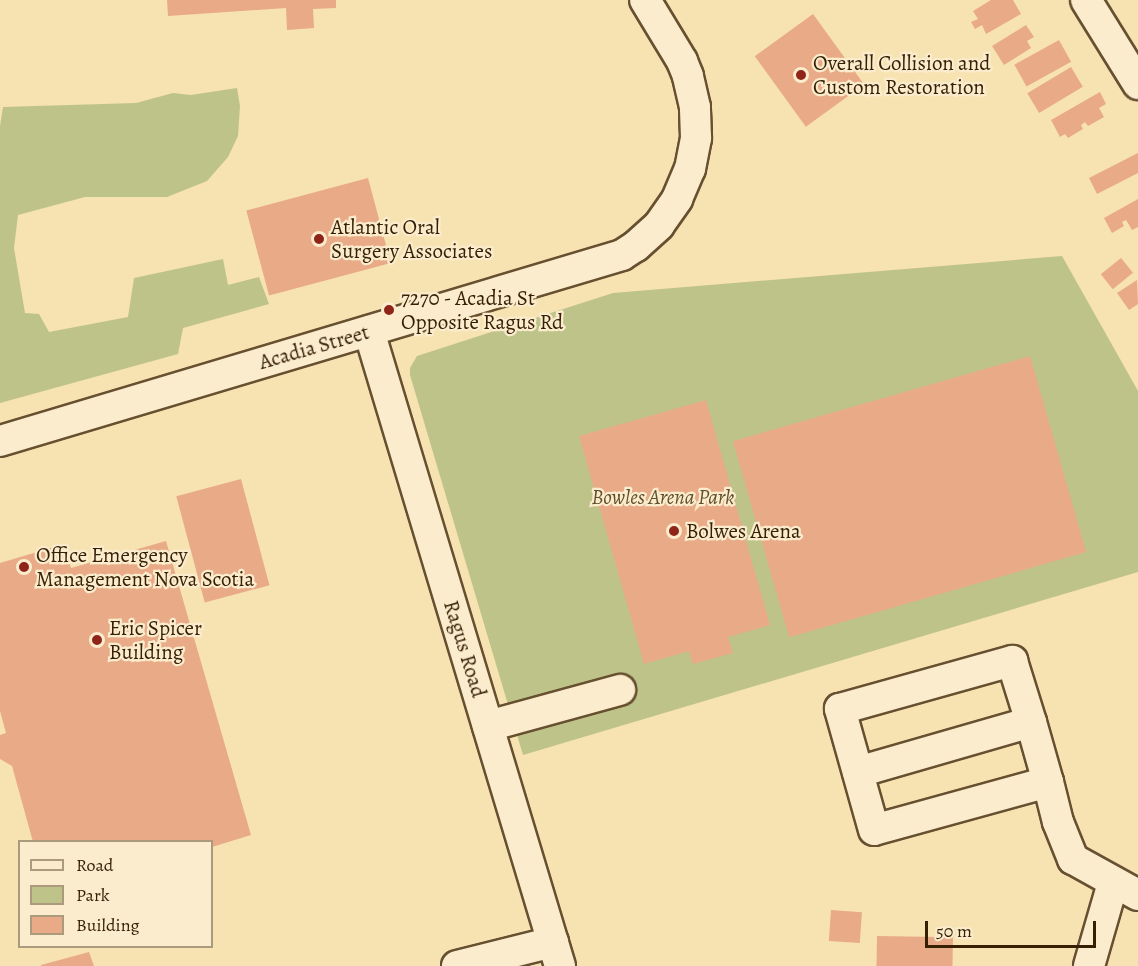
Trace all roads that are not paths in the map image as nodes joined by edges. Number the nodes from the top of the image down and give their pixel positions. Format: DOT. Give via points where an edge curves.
graph roads {
  1 [pos="645,0"];
  2 [pos="1086,0"];
  3 [pos="1138,84"];
  4 [pos="369,331"];
  5 [pos="0,441"];
  6 [pos="620,690"];
  7 [pos="1031,722"];
  8 [pos="488,726"];
  9 [pos="858,772"];
  10 [pos="1048,782"];
  11 [pos="1126,889"];
  12 [pos="557,954"];
  13 [pos="457,966"];
  14 [pos="1089,966"];
  1 -- 4 [label="street, Acadia Street" via="682,61 695,106 696,138 690,169 659,225 622,255"];
  2 -- 3 [label="street"];
  4 -- 5 [label="street, Acadia Street"];
  4 -- 8 [label="street, Ragus Road"];
  6 -- 8 [label="street"];
  7 -- 9 [label="street"];
  7 -- 9 [label="street" via="1012,662 840,709"];
  7 -- 10 [label="street"];
  8 -- 12 [label="street, Ragus Road"];
  9 -- 10 [label="street" via="874,830"];
  10 -- 11 [label="street" via="1073,859"];
  11 -- 14 [label="street"];
  12 -- 13 [label="street"];
}
